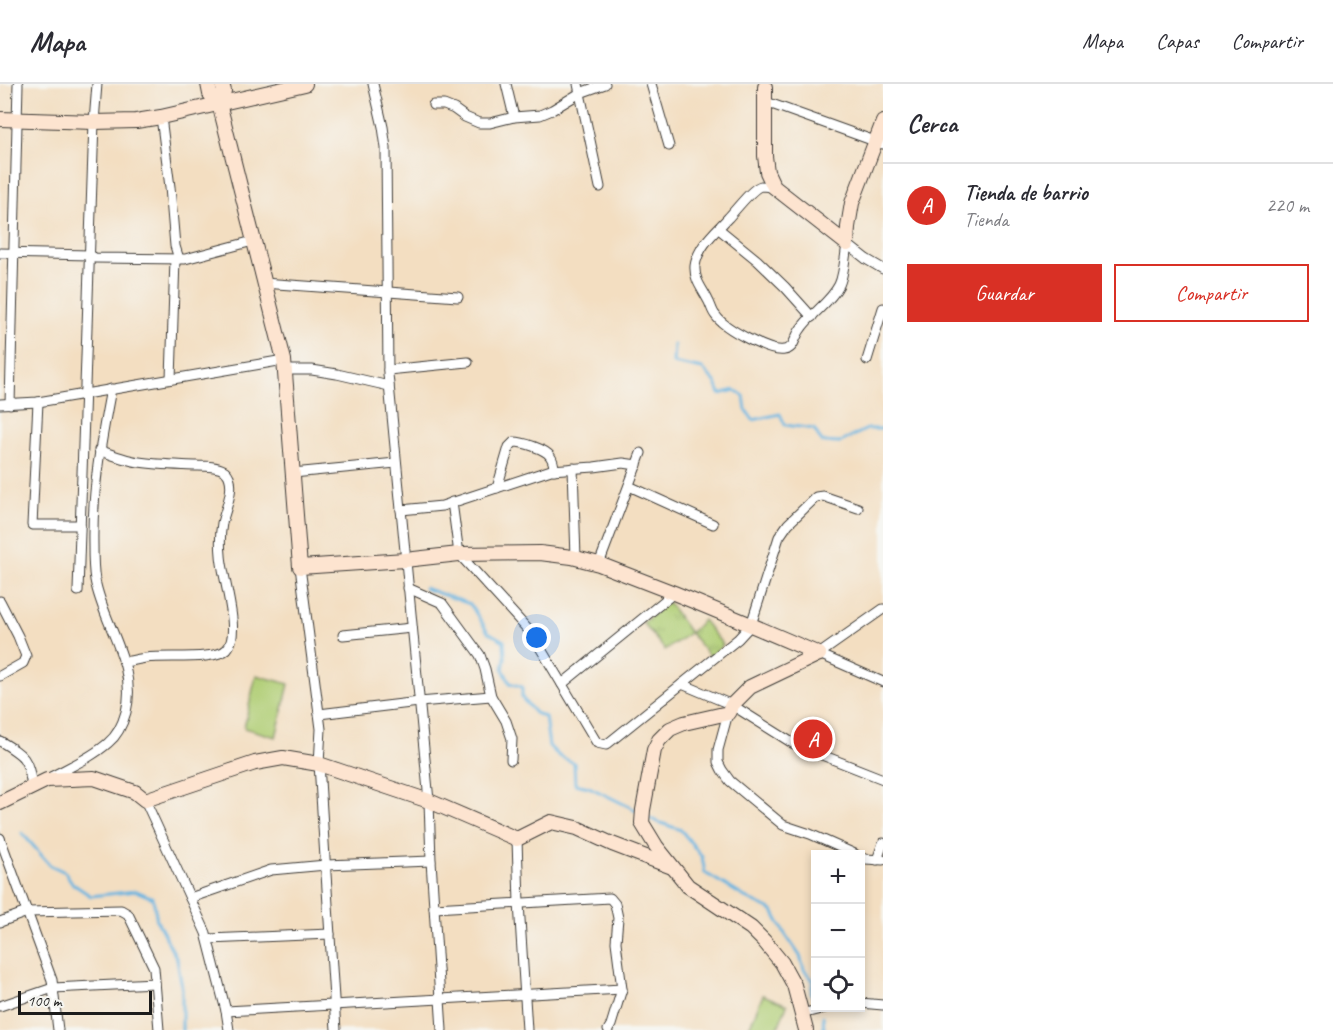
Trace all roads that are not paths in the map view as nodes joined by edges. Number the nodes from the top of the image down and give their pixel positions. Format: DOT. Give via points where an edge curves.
graph roads {
  1 [pos="18,84"];
  2 [pos="97,84"];
  3 [pos="208,84"];
  4 [pos="222,84"];
  5 [pos="305,84"];
  6 [pos="373,84"];
  7 [pos="506,84"];
  8 [pos="606,84"];
  9 [pos="651,84"];
  10 [pos="765,87"];
  11 [pos="579,89"];
  12 [pos="766,102"];
  13 [pos="219,104"];
  14 [pos="433,105"];
  15 [pos="161,117"];
  16 [pos="514,117"];
  17 [pos="0,119"];
  18 [pos="18,120"];
  19 [pos="94,122"];
  20 [pos="883,122"];
  21 [pos="879,143"];
  22 [pos="669,146"];
  23 [pos="600,187"];
  24 [pos="774,187"];
  25 [pos="719,228"];
  26 [pos="253,241"];
  27 [pos="847,244"];
  28 [pos="0,253"];
  29 [pos="14,253"];
  30 [pos="90,255"];
  31 [pos="177,259"];
  32 [pos="883,269"];
  33 [pos="263,283"];
  34 [pos="388,291"];
  35 [pos="458,297"];
  36 [pos="883,308"];
  37 [pos="812,316"];
  38 [pos="867,360"];
  39 [pos="468,362"];
  40 [pos="284,365"];
  41 [pos="388,370"];
  42 [pos="171,379"];
  43 [pos="389,386"];
  44 [pos="111,389"];
  45 [pos="86,394"];
  46 [pos="38,402"];
  47 [pos="5,404"];
  48 [pos="99,450"];
  49 [pos="641,453"];
  50 [pos="396,463"];
  51 [pos="637,465"];
  52 [pos="573,468"];
  53 [pos="554,470"];
  54 [pos="293,473"];
  55 [pos="629,486"];
  56 [pos="497,488"];
  57 [pos="452,502"];
  58 [pos="858,508"];
  59 [pos="401,510"];
  60 [pos="713,524"];
  61 [pos="80,525"];
  62 [pos="459,554"];
  63 [pos="576,558"];
  64 [pos="405,560"];
  65 [pos="599,564"];
  66 [pos="300,567"];
  67 [pos="408,588"];
  68 [pos="78,591"];
  69 [pos="674,593"];
  70 [pos="0,601"];
  71 [pos="883,609"];
  72 [pos="751,625"];
  73 [pos="412,628"];
  74 [pos="343,635"];
  75 [pos="819,654"];
  76 [pos="124,663"];
  77 [pos="0,676"];
  78 [pos="883,682"];
  79 [pos="562,684"];
  80 [pos="682,684"];
  81 [pos="491,696"];
  82 [pos="419,702"];
  83 [pos="730,709"];
  84 [pos="319,714"];
  85 [pos="0,741"];
  86 [pos="511,760"];
  87 [pos="319,764"];
  88 [pos="883,779"];
  89 [pos="47,780"];
  90 [pos="32,787"];
  91 [pos="145,800"];
  92 [pos="429,801"];
  93 [pos="0,803"];
  94 [pos="0,838"];
  95 [pos="517,839"];
  96 [pos="883,843"];
  97 [pos="844,850"];
  98 [pos="865,859"];
  99 [pos="880,860"];
  100 [pos="431,861"];
  101 [pos="326,865"];
  102 [pos="672,867"];
  103 [pos="190,898"];
  104 [pos="519,903"];
  105 [pos="434,908"];
  106 [pos="27,912"];
  107 [pos="0,922"];
  108 [pos="330,934"];
  109 [pos="208,939"];
  110 [pos="155,983"];
  111 [pos="53,988"];
  112 [pos="622,989"];
  113 [pos="525,994"];
  114 [pos="440,998"];
  115 [pos="865,1003"];
  116 [pos="334,1005"];
  117 [pos="883,1005"];
  118 [pos="0,1006"];
  119 [pos="226,1011"];
  120 [pos="811,1012"];
  121 [pos="801,1014"];
  122 [pos="58,1030"];
  123 [pos="159,1030"];
  124 [pos="229,1030"];
  125 [pos="336,1030"];
  126 [pos="441,1030"];
  127 [pos="527,1030"];
  128 [pos="608,1030"];
  129 [pos="806,1030"];
  1 -- 18 [label="street"];
  2 -- 19 [label="street"];
  3 -- 13 [label="street" via="210,94"];
  4 -- 13 [label="street" via="224,91"];
  5 -- 13 [label="street"];
  6 -- 34 [label="street" via="386,148"];
  7 -- 16 [label="street"];
  8 -- 11 [label="street"];
  9 -- 22 [label="street"];
  10 -- 12 [label="street"];
  11 -- 16 [label="street" via="552,110"];
  11 -- 23 [label="street"];
  12 -- 21 [label="street"];
  12 -- 24 [label="street" via="765,156"];
  13 -- 15 [label="street"];
  13 -- 26 [label="street"];
  14 -- 16 [label="street" via="454,109 478,123"];
  15 -- 19 [label="street"];
  15 -- 31 [label="street"];
  17 -- 18 [label="street"];
  18 -- 19 [label="street"];
  18 -- 29 [label="street"];
  19 -- 30 [label="street"];
  20 -- 21 [label="street"];
  21 -- 27 [label="street" via="852,203"];
  24 -- 25 [label="street" via="760,186 751,191"];
  24 -- 27 [label="street"];
  25 -- 37 [label="street"];
  25 -- 37 [label="street" via="705,244 695,275 715,316 725,326 774,350 786,350 793,346 799,330"];
  26 -- 31 [label="street"];
  26 -- 33 [label="street"];
  27 -- 32 [label="street"];
  27 -- 37 [label="street" via="839,284"];
  28 -- 29 [label="street"];
  29 -- 30 [label="street"];
  29 -- 47 [label="street"];
  30 -- 31 [label="street"];
  30 -- 45 [label="street"];
  31 -- 42 [label="street"];
  33 -- 34 [label="street"];
  33 -- 40 [label="street"];
  34 -- 35 [label="street"];
  34 -- 41 [label="street"];
  36 -- 38 [label="street"];
  39 -- 41 [label="street"];
  40 -- 42 [label="street"];
  40 -- 43 [label="street"];
  40 -- 54 [label="street"];
  41 -- 43 [label="street"];
  42 -- 44 [label="street"];
  43 -- 50 [label="street"];
  44 -- 45 [label="street"];
  44 -- 48 [label="street"];
  45 -- 46 [label="street"];
  45 -- 61 [label="street"];
  46 -- 47 [label="street"];
  46 -- 61 [label="street" via="32,525"];
  48 -- 76 [label="street" via="92,518 95,580"];
  48 -- 76 [label="street" via="139,462 220,469 230,481 221,537 222,571 233,621 228,648 217,655 146,658"];
  49 -- 51 [label="street"];
  50 -- 54 [label="street"];
  50 -- 59 [label="street"];
  51 -- 52 [label="street"];
  51 -- 55 [label="street"];
  52 -- 53 [label="street"];
  52 -- 63 [label="street"];
  53 -- 56 [label="street"];
  53 -- 56 [label="street" via="549,453 514,442"];
  54 -- 66 [label="street"];
  55 -- 60 [label="street"];
  55 -- 65 [label="street"];
  56 -- 57 [label="street"];
  57 -- 59 [label="street"];
  57 -- 62 [label="street"];
  58 -- 72 [label="street" via="816,496 788,524 779,537"];
  59 -- 64 [label="street"];
  61 -- 68 [label="street"];
  62 -- 63 [label="street" via="540,553"];
  62 -- 64 [label="street"];
  62 -- 79 [label="street" via="532,634"];
  63 -- 65 [label="street"];
  64 -- 66 [label="street"];
  64 -- 67 [label="street"];
  65 -- 69 [label="street"];
  66 -- 84 [label="street"];
  67 -- 73 [label="street"];
  67 -- 81 [label="street" via="442,603 480,655"];
  69 -- 72 [label="street"];
  69 -- 79 [label="street"];
  70 -- 77 [label="street" via="26,656 23,663"];
  71 -- 75 [label="street"];
  72 -- 75 [label="street"];
  72 -- 80 [label="street"];
  73 -- 74 [label="street"];
  73 -- 82 [label="street"];
  75 -- 78 [label="street"];
  75 -- 83 [label="street" via="750,687"];
  76 -- 89 [label="street" via="128,706 118,732 109,743"];
  79 -- 80 [label="street" via="597,743 606,745"];
  80 -- 83 [label="street"];
  81 -- 82 [label="street"];
  81 -- 86 [label="street" via="512,739"];
  82 -- 84 [label="street"];
  82 -- 92 [label="street"];
  83 -- 88 [label="street" via="794,744"];
  83 -- 97 [label="street" via="718,750 718,762 730,781 783,825"];
  83 -- 102 [label="street" via="670,729 654,750 642,823"];
  84 -- 87 [label="street"];
  85 -- 90 [label="street" via="24,758"];
  87 -- 91 [label="street" via="283,758 255,763"];
  87 -- 92 [label="street"];
  87 -- 101 [label="street"];
  89 -- 90 [label="street"];
  89 -- 91 [label="street" via="93,778 135,792"];
  90 -- 93 [label="street"];
  91 -- 103 [label="street"];
  92 -- 95 [label="street"];
  92 -- 100 [label="street"];
  94 -- 106 [label="street"];
  95 -- 102 [label="street" via="551,822 577,828"];
  95 -- 104 [label="street"];
  96 -- 99 [label="street"];
  98 -- 99 [label="street"];
  100 -- 101 [label="street"];
  100 -- 105 [label="street"];
  101 -- 103 [label="street" via="271,870"];
  101 -- 108 [label="street"];
  102 -- 121 [label="street" via="688,886 751,928 764,942 794,985"];
  103 -- 109 [label="street"];
  104 -- 105 [label="street"];
  104 -- 112 [label="street" via="610,898 618,918 616,942"];
  104 -- 113 [label="street"];
  105 -- 114 [label="street"];
  106 -- 107 [label="street"];
  106 -- 110 [label="street" via="121,910 128,914 149,956"];
  106 -- 111 [label="street"];
  108 -- 109 [label="street"];
  108 -- 116 [label="street"];
  109 -- 119 [label="street"];
  110 -- 111 [label="street"];
  110 -- 123 [label="street"];
  111 -- 118 [label="street"];
  111 -- 122 [label="street"];
  112 -- 113 [label="street"];
  112 -- 128 [label="street"];
  113 -- 114 [label="street"];
  113 -- 127 [label="street"];
  114 -- 116 [label="street"];
  114 -- 126 [label="street"];
  115 -- 117 [label="street"];
  116 -- 119 [label="street"];
  116 -- 125 [label="street"];
  119 -- 124 [label="street"];
  120 -- 121 [label="street"];
  121 -- 129 [label="street"];
}
